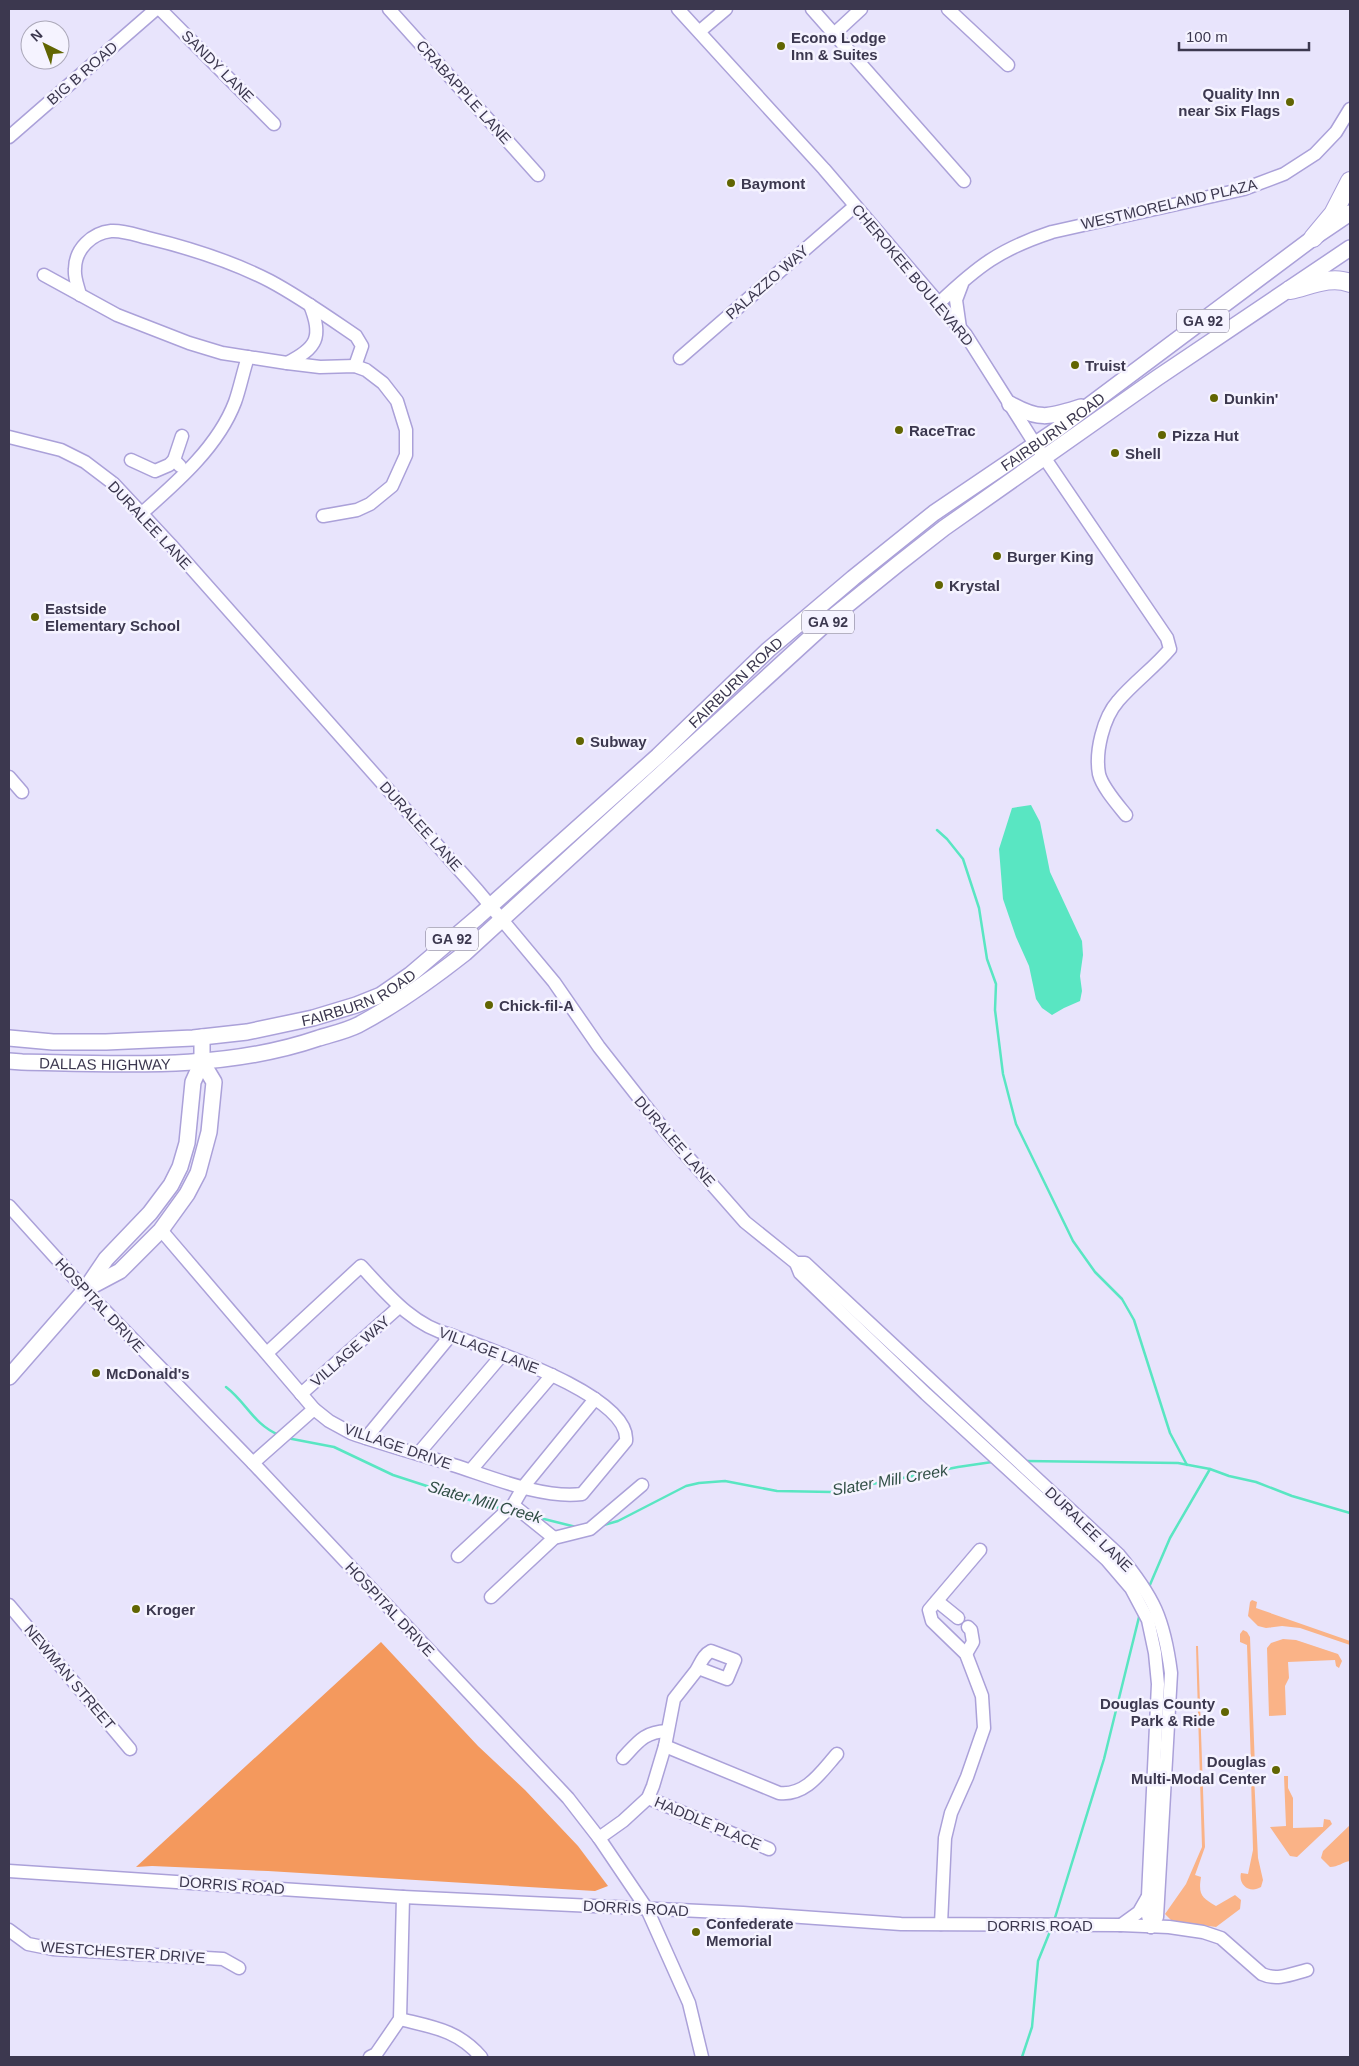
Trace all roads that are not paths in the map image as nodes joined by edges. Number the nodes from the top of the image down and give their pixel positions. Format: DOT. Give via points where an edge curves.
graph roads {
  1 [pos="156,9"];
  2 [pos="160,9"];
  3 [pos="389,9"];
  4 [pos="678,9"];
  5 [pos="726,9"];
  6 [pos="812,9"];
  7 [pos="861,9"];
  8 [pos="948,9"];
  9 [pos="700,31"];
  10 [pos="834,34"];
  11 [pos="1008,65"];
  12 [pos="1350,109"];
  13 [pos="274,124"];
  14 [pos="9,137"];
  15 [pos="538,175"];
  16 [pos="1350,180"];
  17 [pos="964,181"];
  18 [pos="855,206"];
  19 [pos="1350,213"];
  20 [pos="1313,238"];
  21 [pos="1350,248"];
  22 [pos="969,274"];
  23 [pos="44,275"];
  24 [pos="1350,283"];
  25 [pos="924,285"];
  26 [pos="956,287"];
  27 [pos="1290,290"];
  28 [pos="80,295"];
  29 [pos="939,303"];
  30 [pos="310,305"];
  31 [pos="960,328"];
  32 [pos="248,357"];
  33 [pos="680,358"];
  34 [pos="287,363"];
  35 [pos="355,366"];
  36 [pos="1092,403"];
  37 [pos="1010,404"];
  38 [pos="182,436"];
  39 [pos="9,437"];
  40 [pos="1035,444"];
  41 [pos="1044,458"];
  42 [pos="131,460"];
  43 [pos="174,460"];
  44 [pos="185,472"];
  45 [pos="139,511"];
  46 [pos="323,516"];
  47 [pos="9,777"];
  48 [pos="22,792"];
  49 [pos="1126,815"];
  50 [pos="491,906"];
  51 [pos="502,919"];
  52 [pos="202,1037"];
  53 [pos="9,1038"];
  54 [pos="202,1062"];
  55 [pos="13,1063"];
  56 [pos="9,1206"];
  57 [pos="161,1230"];
  58 [pos="796,1263"];
  59 [pos="85,1290"];
  60 [pos="399,1307"];
  61 [pos="451,1335"];
  62 [pos="267,1354"];
  63 [pos="502,1355"];
  64 [pos="552,1375"];
  65 [pos="9,1377"];
  66 [pos="301,1394"];
  67 [pos="595,1399"];
  68 [pos="314,1410"];
  69 [pos="627,1432"];
  70 [pos="366,1438"];
  71 [pos="418,1454"];
  72 [pos="253,1463"];
  73 [pos="471,1470"];
  74 [pos="642,1485"];
  75 [pos="524,1486"];
  76 [pos="513,1505"];
  77 [pos="554,1538"];
  78 [pos="980,1550"];
  79 [pos="458,1556"];
  80 [pos="491,1597"];
  81 [pos="937,1601"];
  82 [pos="9,1605"];
  83 [pos="958,1618"];
  84 [pos="968,1627"];
  85 [pos="966,1654"];
  86 [pos="698,1668"];
  87 [pos="667,1731"];
  88 [pos="665,1746"];
  89 [pos="130,1750"];
  90 [pos="838,1754"];
  91 [pos="623,1758"];
  92 [pos="648,1798"];
  93 [pos="599,1838"];
  94 [pos="769,1849"];
  95 [pos="9,1870"];
  96 [pos="1148,1896"];
  97 [pos="403,1897"];
  98 [pos="647,1909"];
  99 [pos="941,1924"];
  100 [pos="1121,1925"];
  101 [pos="1151,1927"];
  102 [pos="9,1930"];
  103 [pos="239,1968"];
  104 [pos="1307,1970"];
  105 [pos="400,2019"];
  106 [pos="370,2057"];
  107 [pos="480,2057"];
  108 [pos="702,2057"];
  1 -- 14 [label="street, BIG B ROAD"];
  2 -- 13 [label="street, SANDY LANE"];
  3 -- 15 [label="street, CRABAPPLE LANE"];
  4 -- 9 [label="street, CHEROKEE BOULEVARD"];
  5 -- 9 [label="street"];
  6 -- 10 [label="street"];
  7 -- 10 [label="street"];
  8 -- 11 [label="street"];
  9 -- 18 [label="street, CHEROKEE BOULEVARD" via="708,44"];
  10 -- 17 [label="street"];
  12 -- 22 [label="street, WESTMORELAND PLAZA" via="1336,132 1315,154 1284,174 1244,189 1052,232 1021,242"];
  16 -- 20 [label="highway" via="1333,214"];
  18 -- 25 [label="street, CHEROKEE BOULEVARD"];
  18 -- 33 [label="street, PALAZZO WAY"];
  19 -- 20 [label="main road, FAIRBURN ROAD / GA 92"];
  20 -- 36 [label="main road, FAIRBURN ROAD / GA 92"];
  21 -- 27 [label="main road, FAIRBURN ROAD / GA 92"];
  22 -- 26 [label="street, WESTMORELAND PLAZA"];
  22 -- 31 [label="street, WESTMORELAND PLAZA" via="956,300"];
  23 -- 28 [label="street"];
  24 -- 27 [label="highway" via="1327,281"];
  25 -- 26 [label="street" via="942,290"];
  25 -- 29 [label="street, CHEROKEE BOULEVARD"];
  26 -- 29 [label="street, WESTMORELAND PLAZA"];
  27 -- 41 [label="main road, FAIRBURN ROAD / GA 92"];
  28 -- 30 [label="street" via="74,268 84,245 100,234 121,232 177,244 216,258 271,282"];
  28 -- 32 [label="street" via="154,331 222,353"];
  29 -- 31 [label="street, CHEROKEE BOULEVARD"];
  30 -- 34 [label="street" via="317,322 317,338 305,354"];
  30 -- 35 [label="street" via="356,336 362,346"];
  31 -- 37 [label="street, CHEROKEE BOULEVARD"];
  32 -- 34 [label="street"];
  32 -- 44 [label="street" via="235,403 225,423"];
  34 -- 35 [label="street" via="320,367"];
  35 -- 46 [label="street" via="383,383 397,401 406,430 406,456 392,486 370,504 357,510"];
  36 -- 37 [label="main road" via="1040,417"];
  36 -- 40 [label="main road, FAIRBURN ROAD / GA 92"];
  37 -- 40 [label="street, CHEROKEE BOULEVARD"];
  38 -- 43 [label="street"];
  39 -- 45 [label="street, DURALEE LANE" via="61,450 85,462 114,484"];
  40 -- 41 [label="street, CHEROKEE BOULEVARD"];
  40 -- 50 [label="main road, FAIRBURN ROAD / GA 92" via="934,513 774,645 658,756"];
  41 -- 49 [label="street, CHEROKEE BOULEVARD" via="1167,638 1170,649 1117,701 1106,722 1099,753 1100,775"];
  41 -- 51 [label="main road, FAIRBURN ROAD / GA 92" via="944,528 835,616"];
  42 -- 43 [label="street" via="155,471"];
  43 -- 44 [label="street"];
  44 -- 45 [label="street" via="168,482"];
  45 -- 50 [label="street, DURALEE LANE"];
  47 -- 48 [label="street"];
  50 -- 51 [label="street, DURALEE LANE"];
  50 -- 52 [label="main road, FAIRBURN ROAD / GA 92" via="410,975 381,995 287,1024"];
  51 -- 54 [label="main road, FAIRBURN ROAD / GA 92" via="437,975 357,1026 266,1054"];
  51 -- 58 [label="street, DURALEE LANE" via="554,982 604,1055 659,1124 745,1222"];
  52 -- 53 [label="main road, DALLAS HIGHWAY / GA 92" via="106,1042"];
  52 -- 54 [label="main road"];
  54 -- 55 [label="main road, DALLAS HIGHWAY / GA 92"];
  54 -- 57 [label="main road" via="214,1082 209,1132 198,1173"];
  54 -- 59 [label="main road" via="193,1082 187,1143 175,1177 161,1200 106,1259"];
  56 -- 59 [label="street, HOSPITAL DRIVE"];
  57 -- 59 [label="main road" via="120,1271"];
  57 -- 62 [label="street, VILLAGE DRIVE"];
  58 -- 96 [label="street, DURALEE LANE" via="800,1273 1107,1560 1131,1588 1152,1632 1158,1684"];
  58 -- 101 [label="street, DURALEE LANE" via="805,1264 1119,1555 1139,1580 1159,1615 1171,1673 1157,1917"];
  59 -- 65 [label="main road"];
  59 -- 72 [label="street, HOSPITAL DRIVE"];
  60 -- 61 [label="street, VILLAGE LANE" via="437,1332"];
  60 -- 62 [label="street, VILLAGE LANE" via="361,1266"];
  60 -- 66 [label="street, VILLAGE WAY"];
  61 -- 63 [label="street, VILLAGE LANE"];
  61 -- 70 [label="street"];
  62 -- 66 [label="street, VILLAGE DRIVE"];
  63 -- 64 [label="street, VILLAGE LANE"];
  63 -- 71 [label="street"];
  64 -- 67 [label="street, VILLAGE LANE"];
  64 -- 73 [label="street"];
  66 -- 68 [label="street, VILLAGE DRIVE"];
  67 -- 69 [label="street, VILLAGE LANE" via="623,1424"];
  67 -- 75 [label="street"];
  68 -- 70 [label="street, VILLAGE DRIVE" via="328,1421"];
  68 -- 72 [label="street"];
  69 -- 75 [label="street, VILLAGE DRIVE" via="626,1441 582,1494 558,1494"];
  70 -- 71 [label="street, VILLAGE DRIVE"];
  71 -- 73 [label="street, VILLAGE DRIVE"];
  72 -- 93 [label="street, HOSPITAL DRIVE" via="568,1798"];
  73 -- 75 [label="street, VILLAGE DRIVE"];
  74 -- 77 [label="street" via="590,1529"];
  75 -- 76 [label="street"];
  76 -- 77 [label="street"];
  76 -- 79 [label="street"];
  77 -- 80 [label="street"];
  78 -- 81 [label="street"];
  81 -- 83 [label="street"];
  81 -- 85 [label="street" via="929,1610 932,1621"];
  82 -- 89 [label="street, NEWMAN STREET"];
  84 -- 85 [label="street" via="973,1642"];
  85 -- 99 [label="street" via="982,1696 984,1728 951,1813 945,1838"];
  86 -- 87 [label="street" via="674,1699"];
  87 -- 88 [label="street"];
  87 -- 91 [label="street" via="645,1735"];
  88 -- 90 [label="street" via="779,1794 789,1795 811,1783"];
  88 -- 92 [label="street"];
  92 -- 93 [label="street"];
  92 -- 94 [label="street, HADDLE PLACE"];
  93 -- 98 [label="street, HOSPITAL DRIVE"];
  95 -- 97 [label="street, DORRIS ROAD"];
  96 -- 100 [label="street" via="1139,1912"];
  96 -- 101 [label="street, DURALEE LANE"];
  97 -- 98 [label="street, DORRIS ROAD"];
  97 -- 105 [label="street"];
  98 -- 99 [label="street, DORRIS ROAD"];
  98 -- 108 [label="street, HOSPITAL DRIVE" via="689,2003"];
  99 -- 100 [label="street, DORRIS ROAD"];
  100 -- 101 [label="street, DORRIS ROAD"];
  101 -- 104 [label="street, DORRIS ROAD" via="1203,1932 1221,1938 1269,1977"];
  102 -- 103 [label="street, WESTCHESTER DRIVE" via="28,1944 53,1950 223,1959"];
  105 -- 106 [label="street" via="376,2054"];
  105 -- 107 [label="street" via="449,2032"];
}
